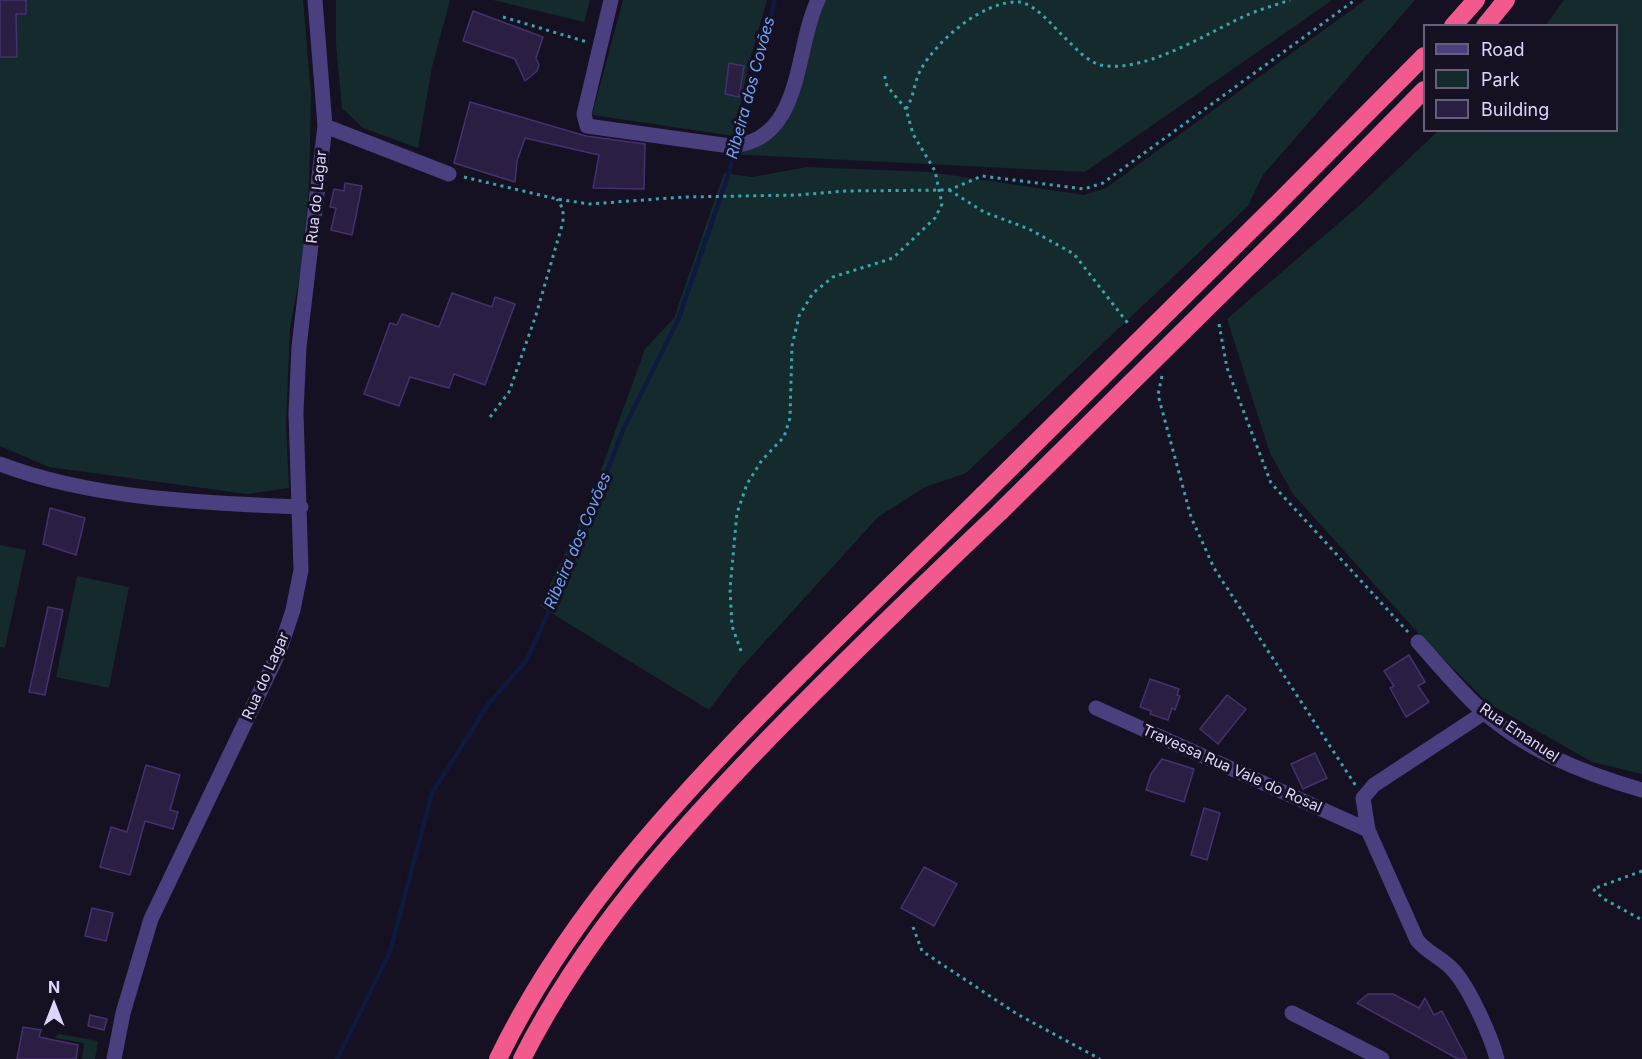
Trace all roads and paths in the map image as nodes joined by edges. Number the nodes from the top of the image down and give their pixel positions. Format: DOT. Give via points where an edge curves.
graph roads {
  1 [pos="315,0"];
  2 [pos="611,0"];
  3 [pos="818,0"];
  4 [pos="1290,0"];
  5 [pos="1355,0"];
  6 [pos="1476,0"];
  7 [pos="1506,0"];
  8 [pos="503,17"];
  9 [pos="1455,24"];
  10 [pos="1487,24"];
  11 [pos="600,46"];
  12 [pos="1423,58"];
  13 [pos="884,73"];
  14 [pos="1423,92"];
  15 [pos="906,109"];
  16 [pos="325,126"];
  17 [pos="449,174"];
  18 [pos="939,190"];
  19 [pos="949,190"];
  20 [pos="557,199"];
  21 [pos="1219,324"];
  22 [pos="1135,333"];
  23 [pos="1162,371"];
  24 [pos="490,417"];
  25 [pos="0,464"];
  26 [pos="301,507"];
  27 [pos="1418,642"];
  28 [pos="741,651"];
  29 [pos="1096,708"];
  30 [pos="1485,712"];
  31 [pos="1642,790"];
  32 [pos="1363,798"];
  33 [pos="1368,830"];
  34 [pos="1642,871"];
  35 [pos="1642,920"];
  36 [pos="913,927"];
  37 [pos="1292,1013"];
  38 [pos="114,1059"];
  39 [pos="498,1059"];
  40 [pos="522,1059"];
  41 [pos="1100,1059"];
  42 [pos="1382,1059"];
  43 [pos="1497,1059"];
  1 -- 16 [label="street, Rua do Lagar"];
  2 -- 11 [label="street"];
  3 -- 11 [label="street" via="789,105 767,134 737,146 587,126 584,114"];
  4 -- 15 [label="path" via="1157,57 1108,66 1092,63 1033,9 1020,2 990,5 973,13 930,56 919,73"];
  5 -- 19 [label="path" via="1103,183 1084,189 982,176"];
  6 -- 9 [label="highway"];
  7 -- 10 [label="highway"];
  8 -- 11 [label="path"];
  12 -- 39 [label="highway, bridge" via="686,791 625,861 562,945"];
  13 -- 15 [label="path" via="887,86"];
  14 -- 40 [label="highway, bridge" via="1000,512 854,651 707,801 581,955"];
  15 -- 18 [label="path" via="914,134 935,171"];
  16 -- 17 [label="street"];
  16 -- 26 [label="street, Rua do Lagar" via="299,347 296,413"];
  17 -- 20 [label="path"];
  18 -- 19 [label="path"];
  18 -- 20 [label="path" via="589,204"];
  18 -- 28 [label="path" via="942,204 935,218 893,258 833,277 813,293 799,316 792,346 787,428 747,484 737,513 730,589 732,626"];
  19 -- 22 [label="path" via="984,212 1029,229 1074,254"];
  20 -- 24 [label="path" via="563,209 563,222 536,315 509,392"];
  21 -- 27 [label="path" via="1227,368 1271,483"];
  23 -- 32 [label="path" via="1158,395 1191,517 1214,568"];
  25 -- 26 [label="street" via="37,478 84,488 241,505"];
  26 -- 38 [label="street, Rua do Lagar" via="301,570 279,652 151,919 123,1013"];
  27 -- 30 [label="street, Rua Emanuel"];
  29 -- 33 [label="street, Travessa Rua Vale do Rosal"];
  30 -- 31 [label="street, Rua Emanuel" via="1561,762 1586,774"];
  30 -- 32 [label="street" via="1374,785"];
  32 -- 33 [label="street"];
  33 -- 43 [label="street" via="1416,940 1453,969"];
  34 -- 35 [label="path" via="1593,889"];
  36 -- 41 [label="path" via="922,951 946,968 1017,1014"];
  37 -- 42 [label="street"];
}
